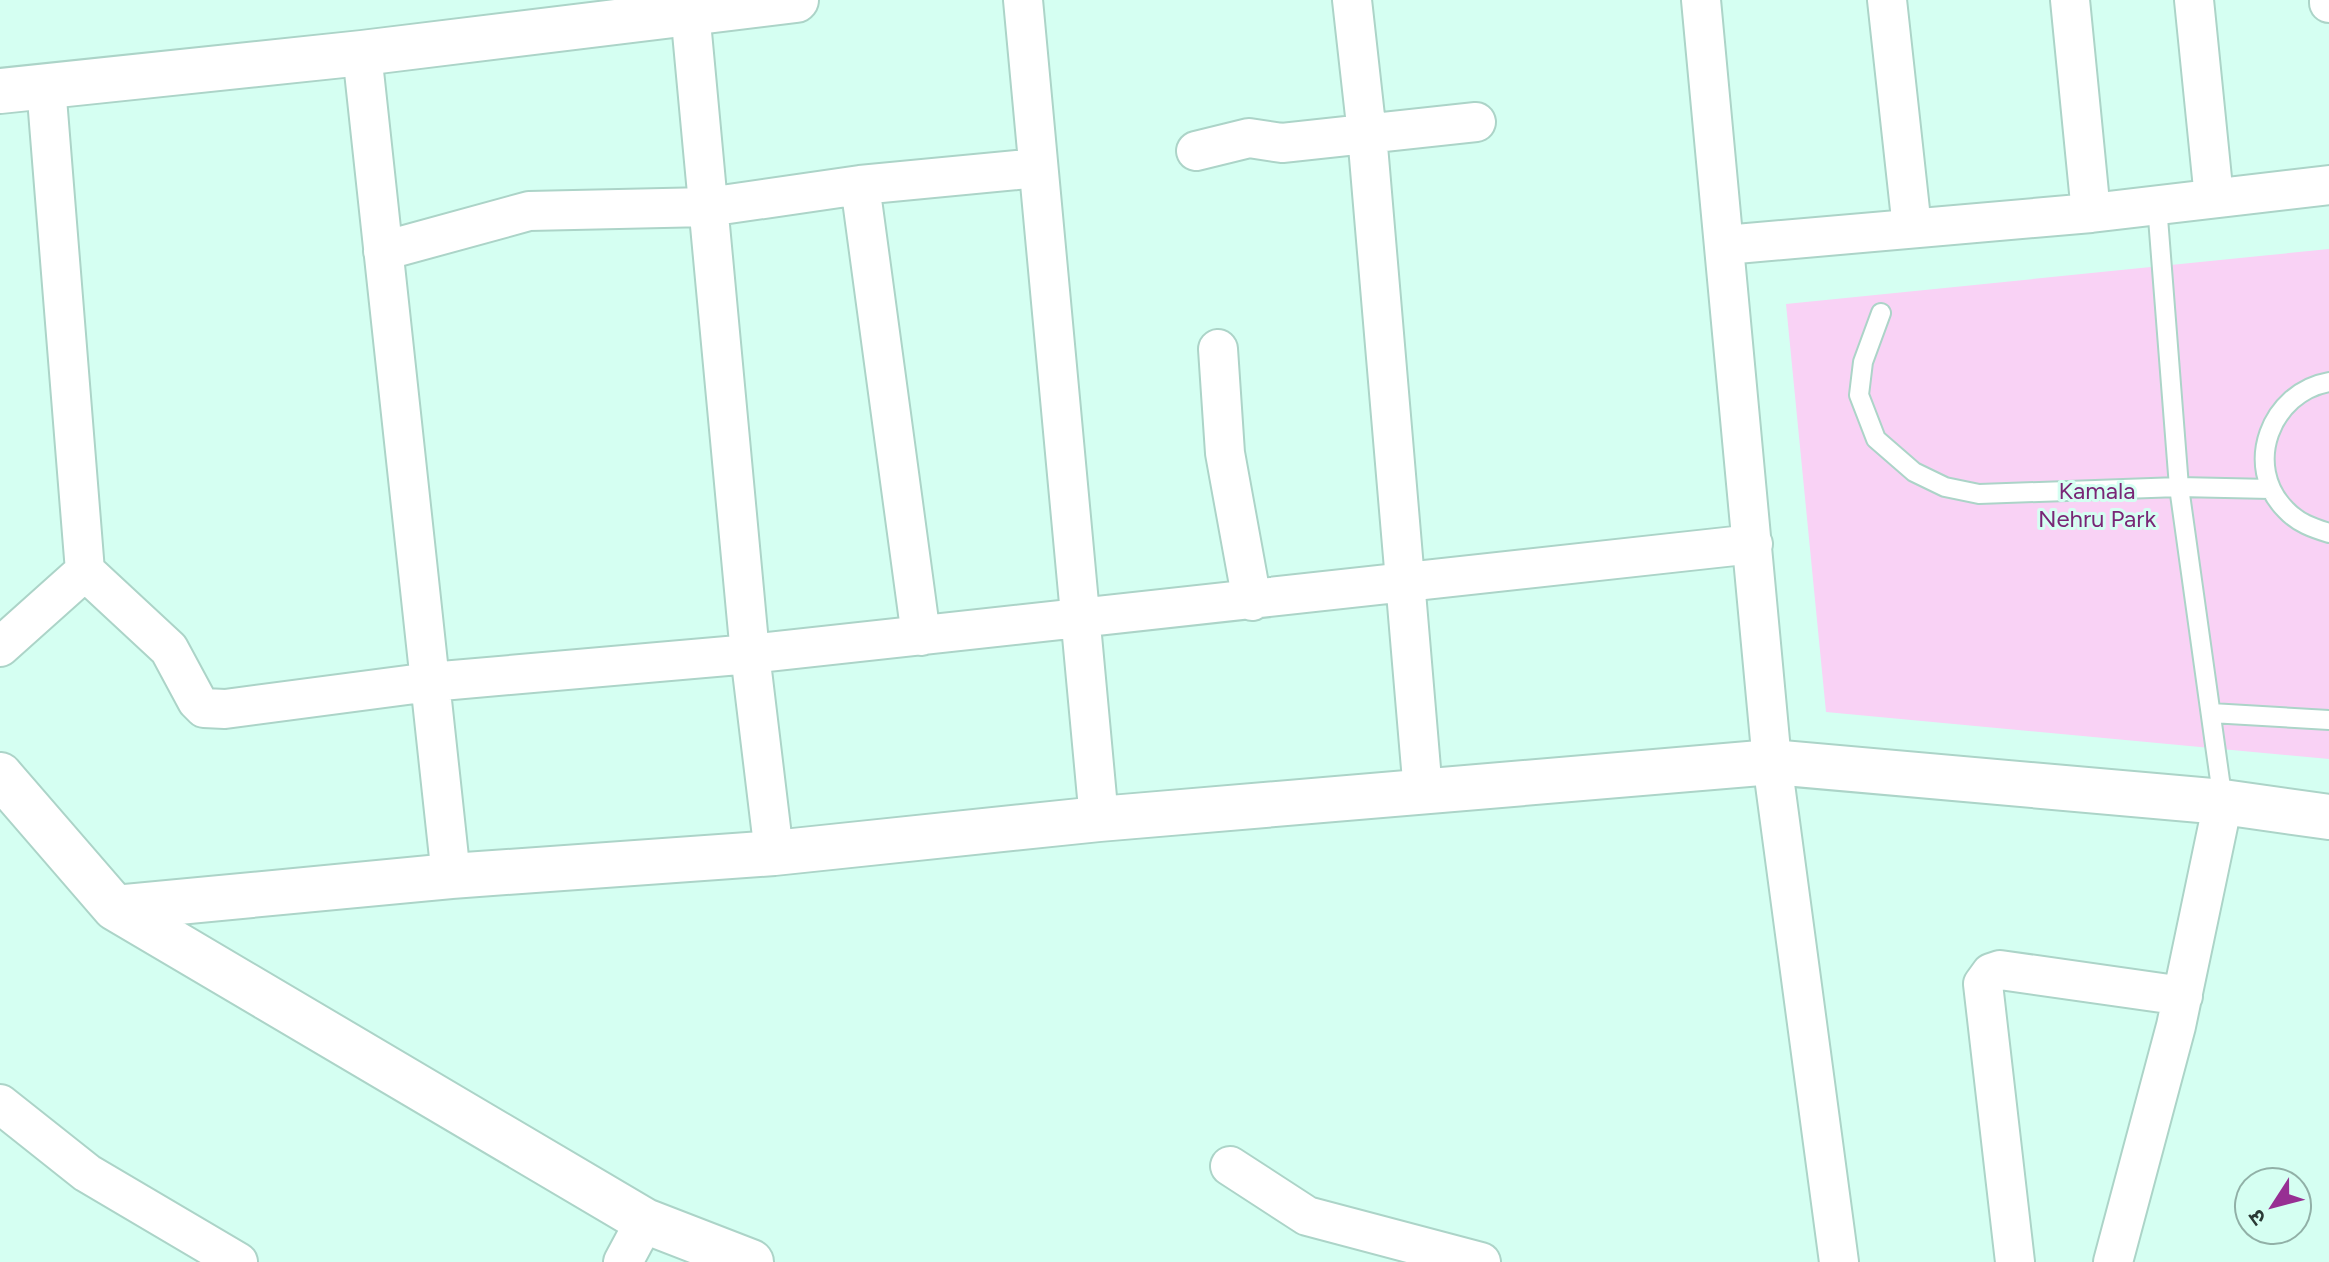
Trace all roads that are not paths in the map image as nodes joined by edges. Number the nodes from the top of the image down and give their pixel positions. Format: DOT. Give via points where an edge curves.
graph roads {
  1 [pos="796,0"];
  2 [pos="1023,0"];
  3 [pos="1352,0"];
  4 [pos="1701,0"];
  5 [pos="1887,0"];
  6 [pos="2070,0"];
  7 [pos="2194,0"];
  8 [pos="690,11"];
  9 [pos="362,53"];
  10 [pos="46,86"];
  11 [pos="0,91"];
  12 [pos="1476,122"];
  13 [pos="1367,134"];
  14 [pos="1196,151"];
  15 [pos="1038,168"];
  16 [pos="860,185"];
  17 [pos="2329,185"];
  18 [pos="2214,198"];
  19 [pos="2157,205"];
  20 [pos="708,207"];
  21 [pos="2091,213"];
  22 [pos="1912,228"];
  23 [pos="1725,245"];
  24 [pos="383,251"];
  25 [pos="1881,313"];
  26 [pos="1218,349"];
  27 [pos="2329,382"];
  28 [pos="2179,487"];
  29 [pos="2271,489"];
  30 [pos="2329,533"];
  31 [pos="1753,544"];
  32 [pos="85,571"];
  33 [pos="1404,585"];
  34 [pos="1252,601"];
  35 [pos="1081,619"];
  36 [pos="921,636"];
  37 [pos="0,647"];
  38 [pos="750,654"];
  39 [pos="430,682"];
  40 [pos="2211,713"];
  41 [pos="2329,720"];
  42 [pos="1772,762"];
  43 [pos="0,775"];
  44 [pos="1423,792"];
  45 [pos="2223,802"];
  46 [pos="2329,817"];
  47 [pos="1099,819"];
  48 [pos="774,853"];
  49 [pos="451,876"];
  50 [pos="115,908"];
  51 [pos="2183,996"];
  52 [pos="0,1104"];
  53 [pos="1230,1166"];
  54 [pos="645,1221"];
  55 [pos="238,1262"];
  56 [pos="623,1262"];
  57 [pos="751,1262"];
  58 [pos="1481,1262"];
  59 [pos="1839,1262"];
  60 [pos="2015,1262"];
  61 [pos="2113,1262"];
  1 -- 8 [label="street"];
  2 -- 15 [label="street"];
  3 -- 13 [label="street"];
  4 -- 23 [label="street"];
  5 -- 22 [label="street"];
  6 -- 21 [label="street"];
  7 -- 18 [label="street"];
  8 -- 9 [label="street"];
  8 -- 20 [label="street"];
  9 -- 10 [label="street"];
  9 -- 24 [label="street"];
  10 -- 11 [label="street"];
  10 -- 32 [label="street"];
  12 -- 13 [label="street"];
  13 -- 14 [label="street" via="1282,143 1249,138"];
  13 -- 33 [label="street"];
  15 -- 16 [label="street"];
  15 -- 35 [label="street"];
  16 -- 20 [label="street"];
  16 -- 36 [label="street"];
  17 -- 18 [label="street"];
  18 -- 19 [label="street"];
  19 -- 21 [label="street"];
  19 -- 28 [label="lane"];
  20 -- 24 [label="street" via="529,211"];
  20 -- 38 [label="street"];
  21 -- 22 [label="street"];
  22 -- 23 [label="street"];
  23 -- 31 [label="street"];
  24 -- 39 [label="street"];
  25 -- 28 [label="lane" via="1863,362 1859,395 1876,439 1914,472 1945,487 1979,494"];
  26 -- 34 [label="street" via="1225,453"];
  27 -- 29 [label="lane" via="2293,397 2276,416 2266,439"];
  28 -- 29 [label="lane"];
  28 -- 40 [label="lane"];
  29 -- 30 [label="lane" via="2285,510 2305,525"];
  31 -- 33 [label="street"];
  31 -- 42 [label="street"];
  32 -- 37 [label="street"];
  32 -- 39 [label="street" via="169,649 204,708"];
  33 -- 34 [label="street"];
  33 -- 44 [label="street"];
  34 -- 35 [label="street"];
  35 -- 36 [label="street"];
  35 -- 47 [label="street"];
  36 -- 38 [label="street"];
  38 -- 39 [label="street"];
  38 -- 48 [label="street"];
  39 -- 49 [label="street"];
  40 -- 41 [label="lane"];
  40 -- 45 [label="lane"];
  42 -- 44 [label="street"];
  42 -- 45 [label="street"];
  42 -- 59 [label="street"];
  43 -- 50 [label="street"];
  44 -- 47 [label="street"];
  45 -- 46 [label="street"];
  45 -- 51 [label="street"];
  47 -- 48 [label="street"];
  48 -- 49 [label="street"];
  49 -- 50 [label="street"];
  50 -- 54 [label="street"];
  51 -- 60 [label="street" via="2000,970 1986,978"];
  51 -- 61 [label="street"];
  52 -- 55 [label="street" via="87,1173"];
  53 -- 58 [label="street" via="1307,1216"];
  54 -- 56 [label="street"];
  54 -- 57 [label="street"];
}
